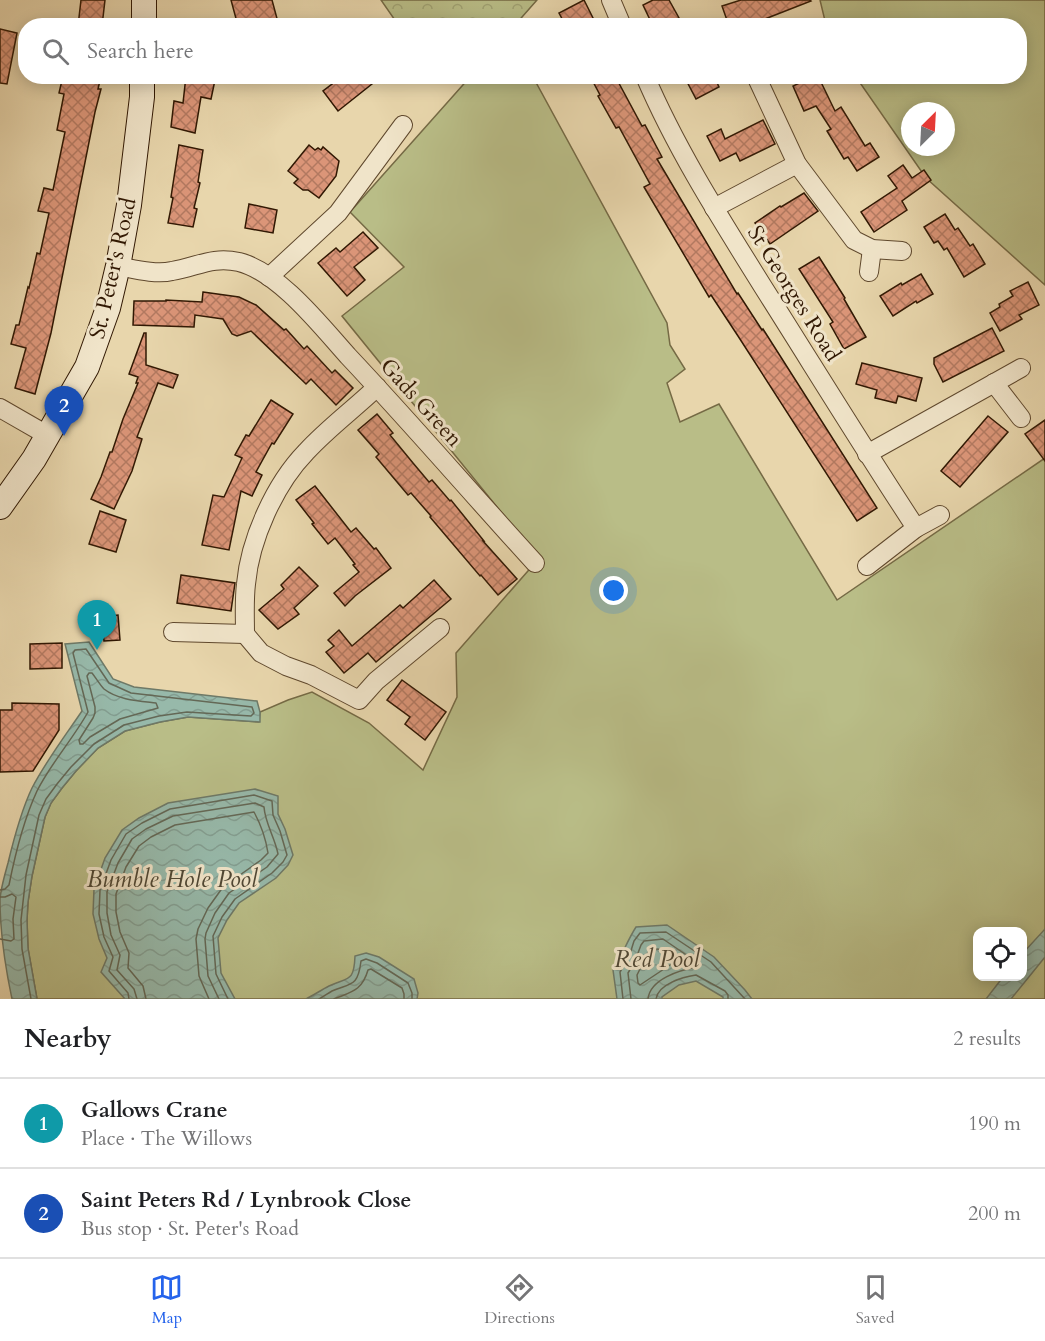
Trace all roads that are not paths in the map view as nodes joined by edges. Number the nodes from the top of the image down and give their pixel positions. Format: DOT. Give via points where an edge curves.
graph roads {
  1 [pos="144,0"];
  2 [pos="611,0"];
  3 [pos="144,18"];
  4 [pos="619,18"];
  5 [pos="142,84"];
  6 [pos="648,84"];
  7 [pos="760,84"];
  8 [pos="403,124"];
  9 [pos="797,164"];
  10 [pos="714,208"];
  11 [pos="872,249"];
  12 [pos="902,251"];
  13 [pos="118,266"];
  14 [pos="869,272"];
  15 [pos="269,277"];
  16 [pos="1021,368"];
  17 [pos="994,383"];
  18 [pos="377,387"];
  19 [pos="0,408"];
  20 [pos="1021,418"];
  21 [pos="47,435"];
  22 [pos="867,454"];
  23 [pos="0,507"];
  24 [pos="940,515"];
  25 [pos="916,528"];
  26 [pos="535,563"];
  27 [pos="867,566"];
  28 [pos="440,628"];
  29 [pos="173,632"];
  30 [pos="245,634"];
  1 -- 3 [label="street"];
  2 -- 4 [label="street"];
  5 -- 13 [label="street, St. Peter's Road"];
  6 -- 10 [label="street, St Georges Road"];
  7 -- 9 [label="street"];
  8 -- 15 [label="street" via="338,213"];
  9 -- 10 [label="street"];
  9 -- 11 [label="street" via="854,240"];
  10 -- 22 [label="street, St Georges Road"];
  11 -- 12 [label="street"];
  11 -- 14 [label="street"];
  13 -- 15 [label="street, Gads Green" via="170,272 219,259 240,262"];
  13 -- 21 [label="street, St. Peter's Road" via="87,367"];
  15 -- 18 [label="street, Gads Green"];
  16 -- 17 [label="street"];
  17 -- 20 [label="street"];
  17 -- 22 [label="street"];
  18 -- 26 [label="street, Gads Green"];
  18 -- 30 [label="street" via="305,452 267,507 246,582"];
  19 -- 21 [label="street"];
  21 -- 23 [label="street, St. Peter's Road"];
  22 -- 25 [label="street, St Georges Road"];
  24 -- 25 [label="street"];
  25 -- 27 [label="street"];
  28 -- 30 [label="street" via="359,700 261,653"];
  29 -- 30 [label="street"];
}
